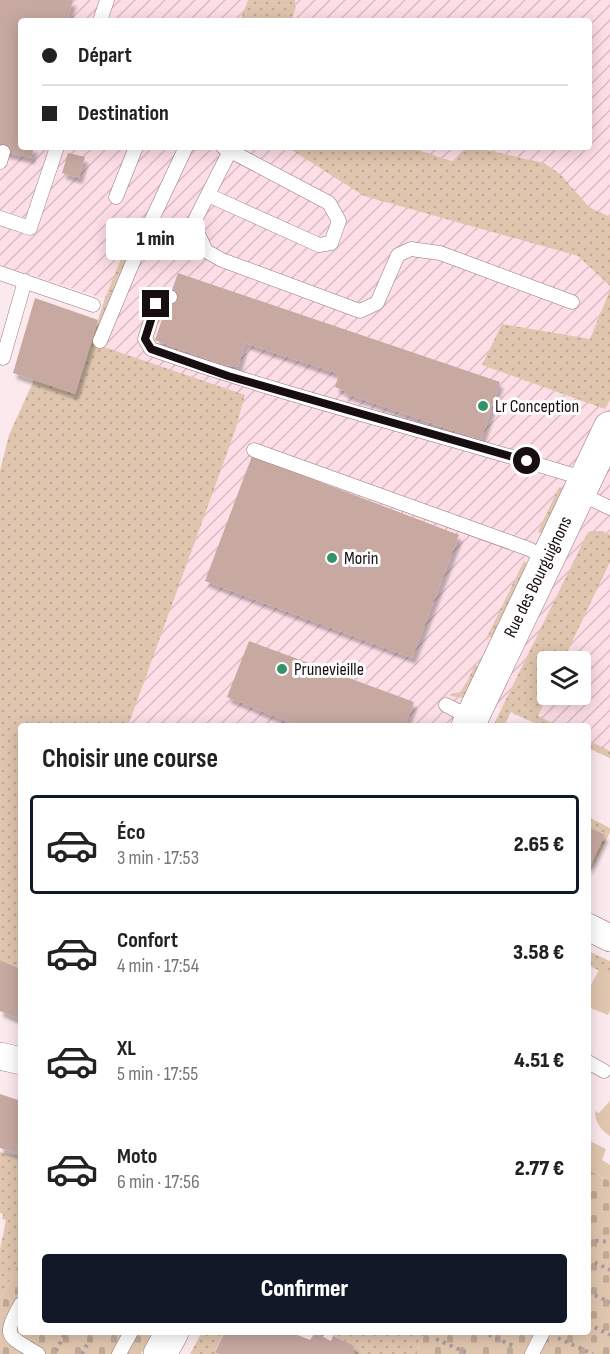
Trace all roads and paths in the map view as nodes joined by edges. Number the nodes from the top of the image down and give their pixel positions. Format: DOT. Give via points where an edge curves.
graph roads {
  1 [pos="107,0"];
  2 [pos="101,18"];
  3 [pos="56,150"];
  4 [pos="135,150"];
  5 [pos="185,150"];
  6 [pos="227,150"];
  7 [pos="229,150"];
  8 [pos="208,195"];
  9 [pos="116,197"];
  10 [pos="0,218"];
  11 [pos="0,273"];
  12 [pos="25,281"];
  13 [pos="170,297"];
  14 [pos="572,302"];
  15 [pos="93,305"];
  16 [pos="100,341"];
  17 [pos="3,357"];
  18 [pos="610,428"];
  19 [pos="254,450"];
  20 [pos="582,486"];
  21 [pos="610,508"];
  22 [pos="547,559"];
  23 [pos="462,716"];
  24 [pos="591,928"];
  25 [pos="610,938"];
  26 [pos="0,1056"];
  27 [pos="18,1059"];
  28 [pos="591,1064"];
  29 [pos="603,1071"];
  30 [pos="591,1240"];
  31 [pos="610,1242"];
  32 [pos="591,1260"];
  33 [pos="610,1270"];
  34 [pos="591,1293"];
  35 [pos="610,1302"];
  36 [pos="18,1309"];
  37 [pos="591,1326"];
  38 [pos="64,1335"];
  39 [pos="92,1335"];
  40 [pos="129,1335"];
  41 [pos="170,1335"];
  42 [pos="489,1335"];
  43 [pos="548,1335"];
  44 [pos="551,1335"];
  45 [pos="610,1335"];
  46 [pos="436,1338"];
  47 [pos="526,1352"];
  48 [pos="38,1354"];
  49 [pos="54,1354"];
  50 [pos="82,1354"];
  51 [pos="119,1354"];
  52 [pos="159,1354"];
  53 [pos="469,1354"];
  54 [pos="593,1354"];
  1 -- 2 [label="lane"];
  3 -- 10 [label="lane" via="30,228"];
  4 -- 9 [label="lane"];
  5 -- 16 [label="lane"];
  6 -- 8 [label="lane"];
  7 -- 8 [label="lane" via="329,203 339,221 331,243 319,245"];
  8 -- 14 [label="lane" via="196,218 197,232 206,251 360,311 376,303 398,255 411,249 440,253"];
  11 -- 12 [label="lane"];
  12 -- 15 [label="lane"];
  12 -- 17 [label="lane"];
  13 -- 20 [label="lane" via="163,296 156,304 145,339 151,349 228,376 491,450"];
  18 -- 20 [label="street, Rue des Bourguignons"];
  19 -- 22 [label="lane" via="492,541 529,549"];
  20 -- 21 [label="lane"];
  20 -- 22 [label="street, Rue des Bourguignons"];
  22 -- 23 [label="street, Rue des Bourguignons"];
  24 -- 25 [label="street"];
  26 -- 27 [label="street"];
  28 -- 29 [label="lane"];
  30 -- 31 [label="path"];
  32 -- 33 [label="path"];
  34 -- 35 [label="path"];
  36 -- 48 [label="lane" via="9,1325 10,1335"];
  37 -- 45 [label="path"];
  38 -- 49 [label="path"];
  39 -- 50 [label="path"];
  40 -- 51 [label="lane"];
  41 -- 52 [label="street"];
  42 -- 47 [label="path"];
  43 -- 47 [label="lane"];
  44 -- 54 [label="path"];
  46 -- 53 [label="path"];
}
